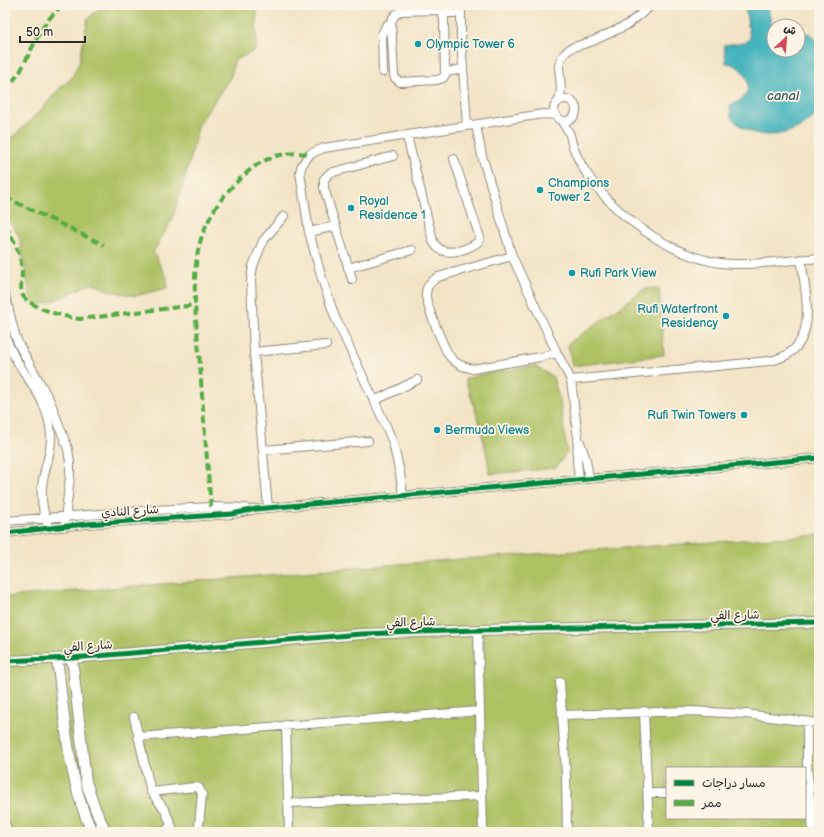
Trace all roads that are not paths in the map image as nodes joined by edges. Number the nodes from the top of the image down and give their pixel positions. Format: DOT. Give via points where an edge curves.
graph roads {
  1 [pos="652,5"];
  2 [pos="461,9"];
  3 [pos="442,13"];
  4 [pos="391,22"];
  5 [pos="463,69"];
  6 [pos="384,72"];
  7 [pos="446,72"];
  8 [pos="561,102"];
  9 [pos="543,114"];
  10 [pos="558,117"];
  11 [pos="571,119"];
  12 [pos="476,125"];
  13 [pos="467,126"];
  14 [pos="569,133"];
  15 [pos="407,136"];
  16 [pos="393,156"];
  17 [pos="454,159"];
  18 [pos="284,216"];
  19 [pos="336,226"];
  20 [pos="309,232"];
  21 [pos="412,250"];
  22 [pos="512,256"];
  23 [pos="819,258"];
  24 [pos="801,260"];
  25 [pos="348,268"];
  26 [pos="352,279"];
  27 [pos="5,295"];
  28 [pos="5,335"];
  29 [pos="326,345"];
  30 [pos="254,352"];
  31 [pos="556,353"];
  32 [pos="417,380"];
  33 [pos="571,380"];
  34 [pos="374,401"];
  35 [pos="578,438"];
  36 [pos="368,441"];
  37 [pos="264,450"];
  38 [pos="819,458"];
  39 [pos="589,478"];
  40 [pos="579,479"];
  41 [pos="403,496"];
  42 [pos="268,508"];
  43 [pos="256,509"];
  44 [pos="65,516"];
  45 [pos="45,518"];
  46 [pos="5,521"];
  47 [pos="64,527"];
  48 [pos="49,528"];
  49 [pos="5,533"];
  50 [pos="819,623"];
  51 [pos="478,630"];
  52 [pos="58,658"];
  53 [pos="72,658"];
  54 [pos="5,661"];
  55 [pos="560,682"];
  56 [pos="480,711"];
  57 [pos="644,711"];
  58 [pos="562,715"];
  59 [pos="134,716"];
  60 [pos="807,722"];
  61 [pos="819,723"];
  62 [pos="286,725"];
  63 [pos="138,737"];
  64 [pos="151,792"];
  65 [pos="648,793"];
  66 [pos="666,793"];
  67 [pos="482,796"];
  68 [pos="288,803"];
  69 [pos="807,803"];
  70 [pos="5,824"];
  71 [pos="199,825"];
  72 [pos="172,829"];
  73 [pos="8,832"];
  74 [pos="92,832"];
  75 [pos="106,832"];
  76 [pos="164,832"];
  77 [pos="289,832"];
  78 [pos="483,832"];
  79 [pos="567,832"];
  80 [pos="649,832"];
  81 [pos="813,832"];
  1 -- 8 [label="street" via="626,25 593,41 571,48 565,53 559,66"];
  2 -- 3 [label="street"];
  2 -- 5 [label="street"];
  3 -- 4 [label="street" via="436,10 402,12 395,15"];
  3 -- 7 [label="street"];
  4 -- 6 [label="street" via="382,34"];
  4 -- 7 [label="street" via="394,75 397,80 437,80 443,78"];
  5 -- 7 [label="street"];
  5 -- 13 [label="street"];
  8 -- 9 [label="street"];
  8 -- 10 [label="street"];
  8 -- 11 [label="street" via="574,104 576,110"];
  9 -- 10 [label="street"];
  9 -- 12 [label="street"];
  10 -- 11 [label="street"];
  10 -- 14 [label="street"];
  11 -- 14 [label="street"];
  12 -- 13 [label="street"];
  12 -- 22 [label="street" via="482,156"];
  13 -- 15 [label="street"];
  14 -- 24 [label="street" via="582,165 603,194 632,221 665,243 698,258 720,263"];
  15 -- 17 [label="street" via="433,241 440,250 447,252 474,245 480,238"];
  15 -- 20 [label="street" via="324,148 310,154 300,172"];
  16 -- 19 [label="street" via="326,175 323,184"];
  18 -- 30 [label="street" via="263,241 253,266 251,293"];
  19 -- 20 [label="street"];
  19 -- 25 [label="street"];
  20 -- 34 [label="street" via="332,307"];
  21 -- 25 [label="street"];
  22 -- 31 [label="street"];
  22 -- 31 [label="street" via="438,277 429,284 426,300 447,352 458,364 473,369"];
  23 -- 24 [label="street"];
  24 -- 33 [label="street" via="807,309 806,329 798,344 786,356 778,360"];
  25 -- 26 [label="street"];
  27 -- 44 [label="street" via="19,345 50,401 68,449 70,477"];
  28 -- 45 [label="street" via="16,360 42,399 48,418 51,444 43,478 42,506"];
  29 -- 30 [label="street"];
  30 -- 37 [label="street"];
  31 -- 33 [label="street"];
  32 -- 34 [label="street"];
  33 -- 35 [label="street"];
  34 -- 41 [label="street" via="392,443"];
  35 -- 39 [label="street"];
  35 -- 40 [label="street"];
  36 -- 37 [label="street"];
  37 -- 42 [label="street"];
  38 -- 39 [label="street"];
  39 -- 40 [label="street"];
  40 -- 41 [label="street"];
  41 -- 42 [label="street"];
  42 -- 43 [label="street"];
  43 -- 44 [label="street, شارع النادي" via="211,507"];
  43 -- 47 [label="street, شارع النادي" via="232,514"];
  44 -- 45 [label="street, شارع النادي"];
  44 -- 47 [label="street"];
  45 -- 46 [label="street, شارع النادي"];
  45 -- 48 [label="street"];
  47 -- 48 [label="street, شارع النادي"];
  48 -- 49 [label="street, شارع النادي"];
  50 -- 51 [label="street, شارع الفي"];
  51 -- 53 [label="street, شارع الفي" via="361,634"];
  51 -- 56 [label="street"];
  52 -- 53 [label="street, شارع الفي"];
  52 -- 54 [label="street, شارع الفي"];
  52 -- 74 [label="street" via="70,761 78,797"];
  53 -- 75 [label="street" via="86,782"];
  55 -- 58 [label="street"];
  56 -- 62 [label="street"];
  56 -- 67 [label="street"];
  57 -- 58 [label="street"];
  57 -- 60 [label="street" via="717,712"];
  57 -- 65 [label="street"];
  58 -- 79 [label="street"];
  59 -- 63 [label="street"];
  60 -- 61 [label="street"];
  60 -- 69 [label="street"];
  62 -- 63 [label="street"];
  62 -- 68 [label="street"];
  63 -- 64 [label="street"];
  64 -- 71 [label="street" via="199,788 202,794"];
  64 -- 72 [label="street" via="165,810"];
  65 -- 66 [label="street"];
  65 -- 80 [label="street"];
  67 -- 68 [label="street"];
  67 -- 78 [label="street"];
  68 -- 77 [label="street"];
  69 -- 81 [label="street"];
  70 -- 73 [label="street"];
  72 -- 76 [label="street"];
}
